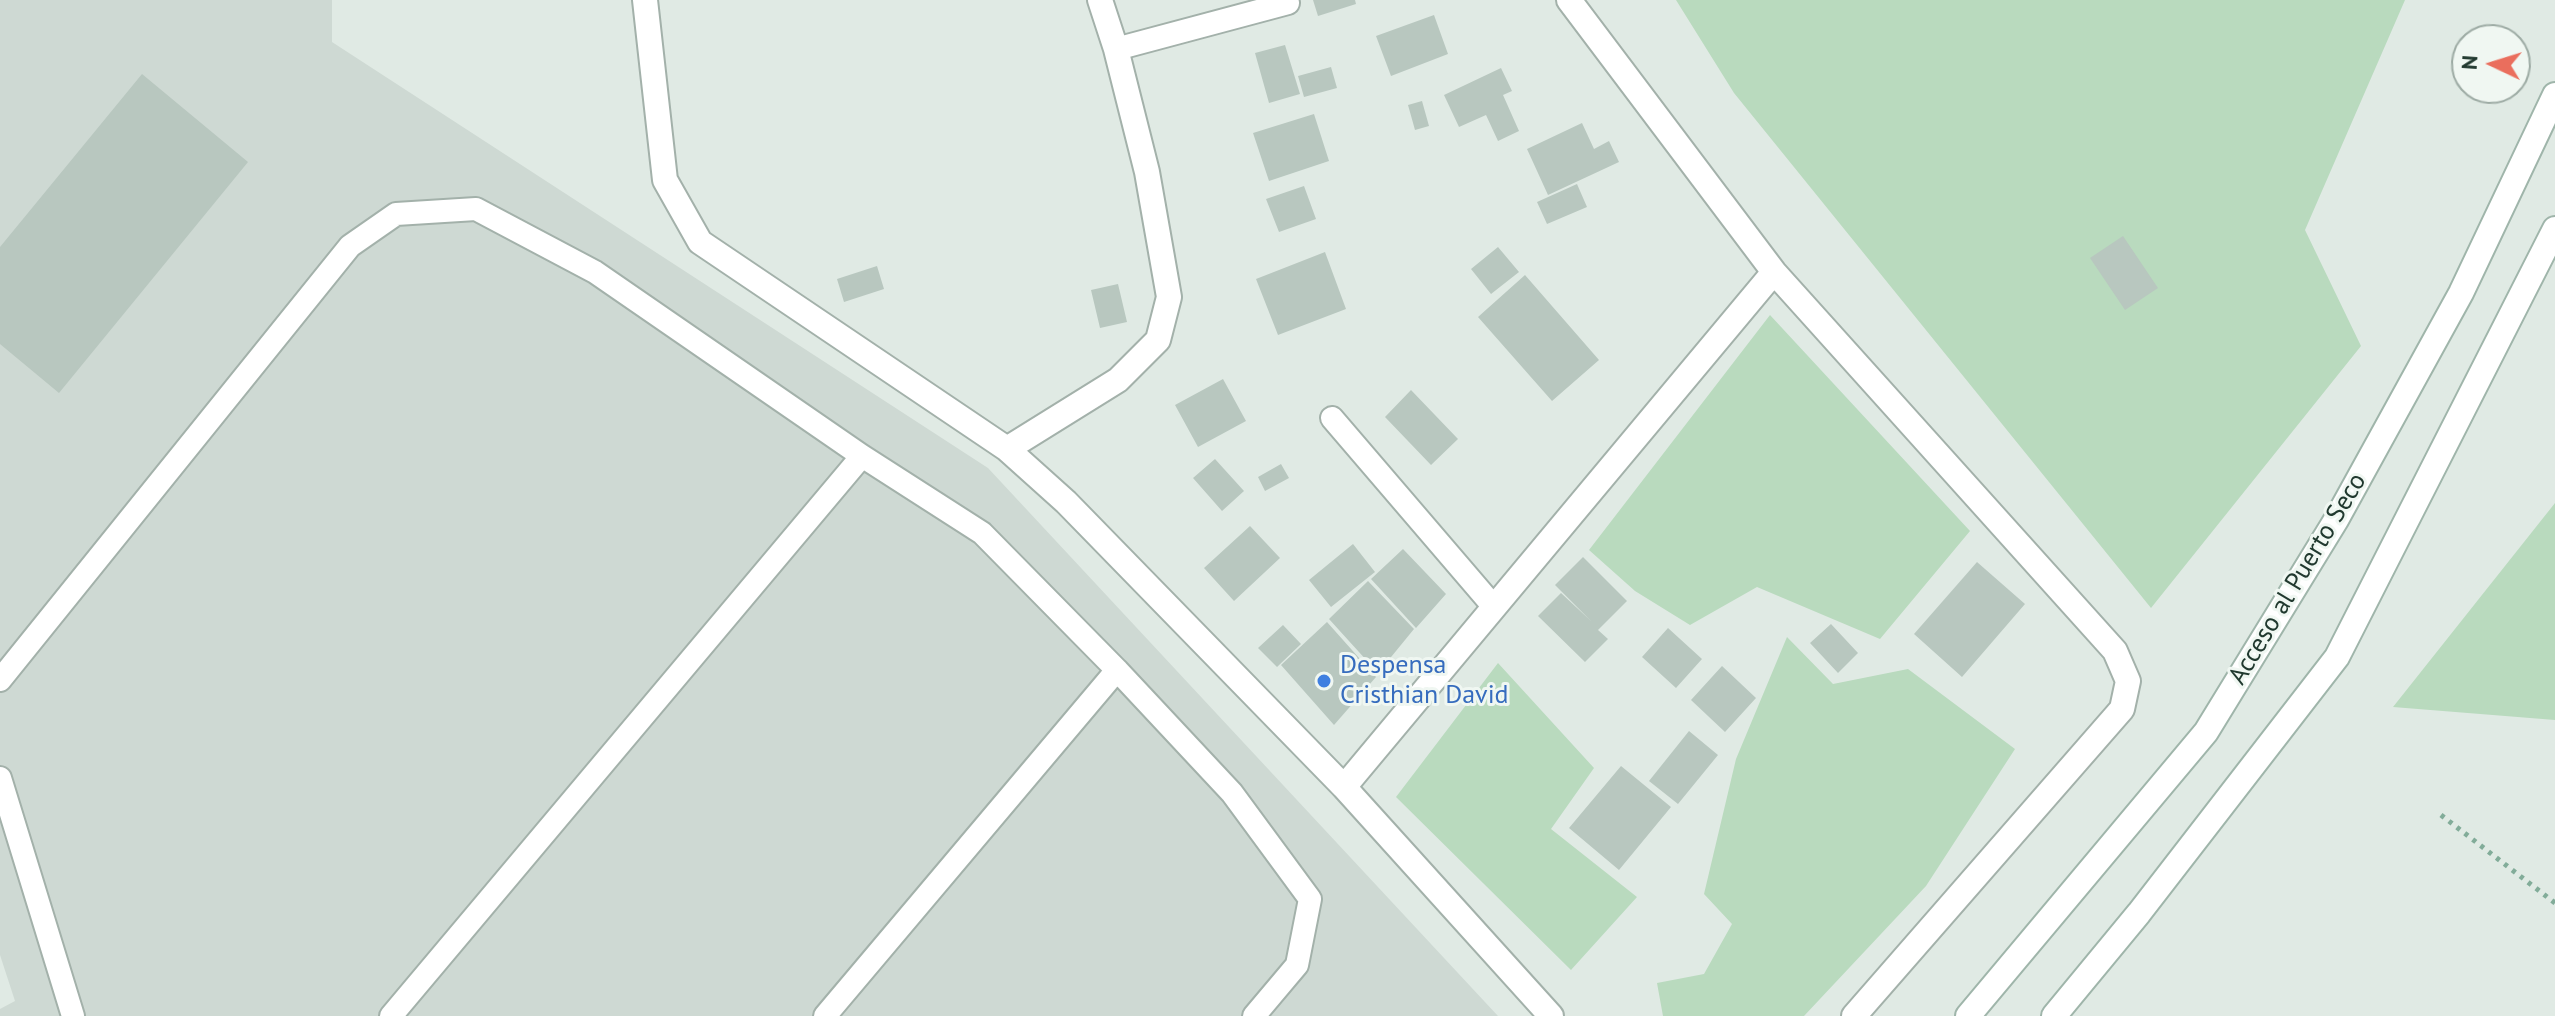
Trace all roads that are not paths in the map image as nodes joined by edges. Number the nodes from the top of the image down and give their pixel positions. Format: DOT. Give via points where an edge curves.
graph roads {
  1 [pos="645,0"];
  2 [pos="1100,0"];
  3 [pos="1569,0"];
  4 [pos="1288,3"];
  5 [pos="1116,49"];
  6 [pos="2555,95"];
  7 [pos="2555,229"];
  8 [pos="1774,272"];
  9 [pos="1332,418"];
  10 [pos="1007,449"];
  11 [pos="862,456"];
  12 [pos="1494,607"];
  13 [pos="1117,670"];
  14 [pos="0,680"];
  15 [pos="0,778"];
  16 [pos="1344,787"];
  17 [pos="73,1016"];
  18 [pos="391,1016"];
  19 [pos="825,1016"];
  20 [pos="1254,1016"];
  21 [pos="1551,1016"];
  22 [pos="1854,1016"];
  23 [pos="1968,1016"];
  24 [pos="2054,1016"];
  1 -- 10 [label="street" via="665,180 700,242"];
  2 -- 5 [label="street"];
  3 -- 8 [label="street"];
  4 -- 5 [label="lane"];
  5 -- 10 [label="street" via="1147,172 1169,297 1158,340 1118,380"];
  6 -- 23 [label="street, Acceso al Puerto Seco" via="2454,306 2336,520 2206,732"];
  7 -- 24 [label="street" via="2337,657"];
  8 -- 12 [label="street"];
  8 -- 22 [label="street" via="2115,651 2128,681 2122,709"];
  9 -- 12 [label="lane"];
  10 -- 16 [label="street" via="1066,502"];
  11 -- 13 [label="lane" via="982,533"];
  11 -- 14 [label="lane" via="595,272 476,209 396,214 350,246"];
  11 -- 18 [label="lane"];
  12 -- 16 [label="street"];
  13 -- 19 [label="lane"];
  13 -- 20 [label="lane" via="1232,793 1310,899 1297,965"];
  15 -- 17 [label="lane"];
  16 -- 21 [label="street"];
}
